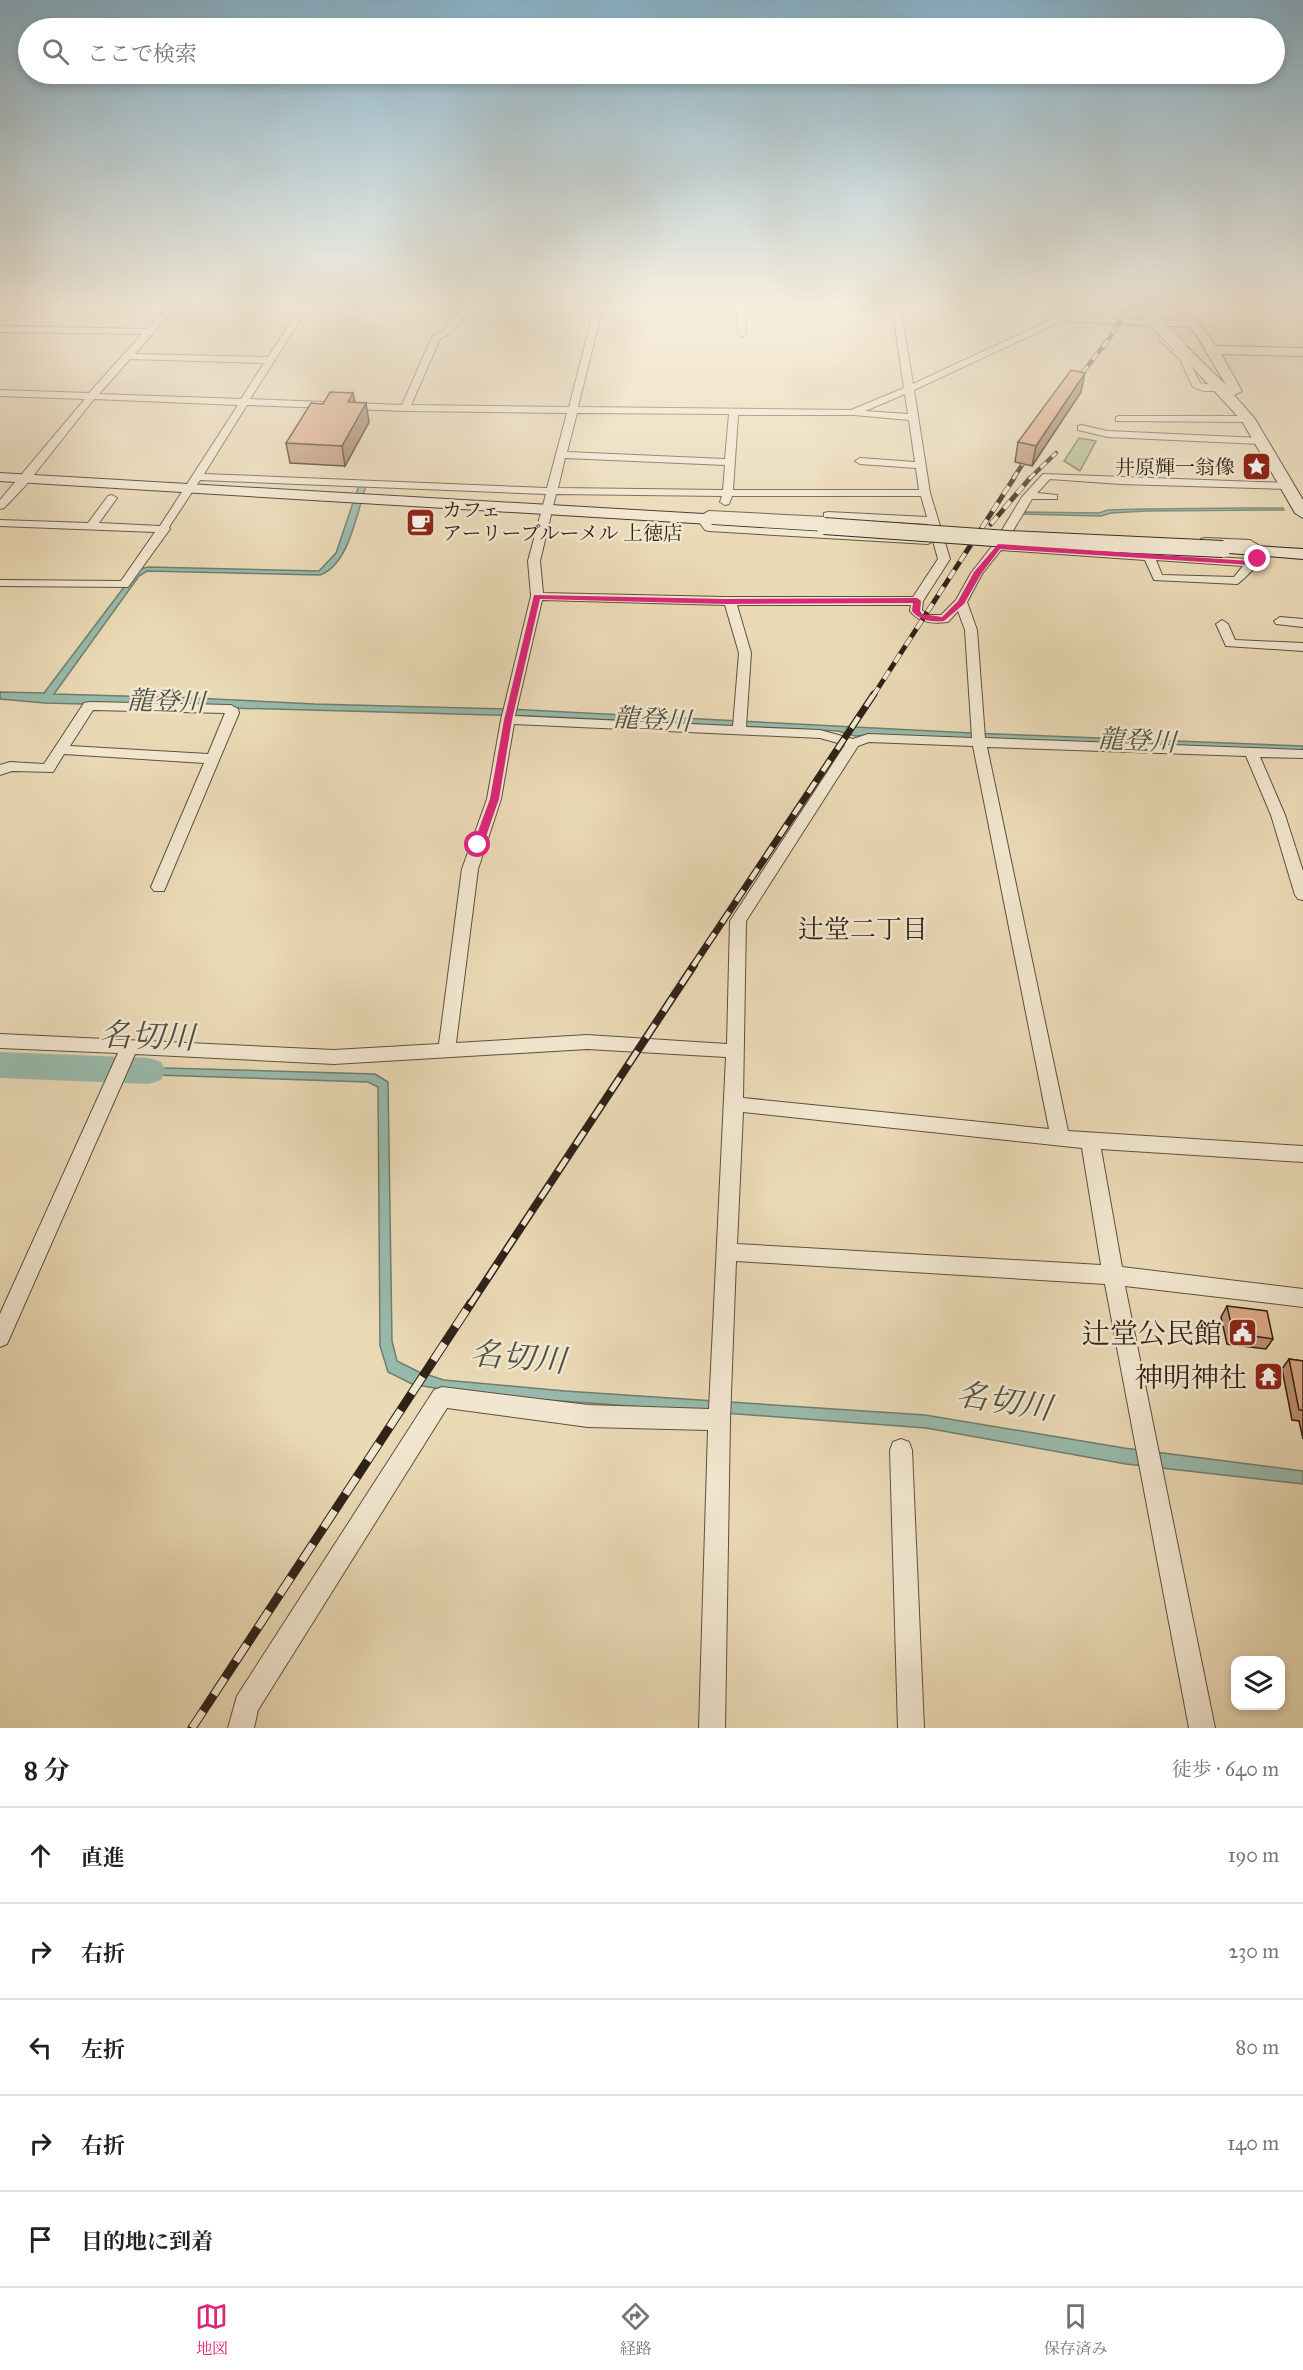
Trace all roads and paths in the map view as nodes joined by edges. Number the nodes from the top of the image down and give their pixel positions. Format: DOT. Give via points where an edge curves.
graph roads {
  1 [pos="101,387"];
  2 [pos="252,387"];
  3 [pos="414,387"];
  4 [pos="577,387"];
  5 [pos="914,387"];
  6 [pos="1196,387"];
  7 [pos="1220,387"];
  8 [pos="1232,387"];
  9 [pos="909,389"];
  10 [pos="1222,389"];
  11 [pos="0,393"];
  12 [pos="93,396"];
  13 [pos="242,403"];
  14 [pos="1236,406"];
  15 [pos="405,408"];
  16 [pos="571,409"];
  17 [pos="734,410"];
  18 [pos="852,413"];
  19 [pos="913,417"];
  20 [pos="1086,417"];
  21 [pos="1119,419"];
  22 [pos="1248,419"];
  23 [pos="1260,441"];
  24 [pos="560,456"];
  25 [pos="860,461"];
  26 [pos="730,462"];
  27 [pos="921,465"];
  28 [pos="0,477"];
  29 [pos="26,479"];
  30 [pos="193,483"];
  31 [pos="1288,486"];
  32 [pos="552,490"];
  33 [pos="728,493"];
  34 [pos="925,493"];
  35 [pos="1030,496"];
  36 [pos="1053,497"];
  37 [pos="112,498"];
  38 [pos="0,506"];
  39 [pos="548,509"];
  40 [pos="722,511"];
  41 [pos="1303,512"];
  42 [pos="700,518"];
  43 [pos="0,523"];
  44 [pos="933,524"];
  45 [pos="91,527"];
  46 [pos="165,529"];
  47 [pos="1007,531"];
  48 [pos="939,542"];
  49 [pos="998,546"];
  50 [pos="1264,552"];
  51 [pos="1303,554"];
  52 [pos="1149,556"];
  53 [pos="1251,563"];
  54 [pos="0,583"];
  55 [pos="537,596"];
  56 [pos="730,601"];
  57 [pos="917,601"];
  58 [pos="961,602"];
  59 [pos="1280,621"];
  60 [pos="1303,622"];
  61 [pos="1222,624"];
  62 [pos="1303,647"];
  63 [pos="508,720"];
  64 [pos="739,730"];
  65 [pos="854,743"];
  66 [pos="979,743"];
  67 [pos="61,750"];
  68 [pos="1251,752"];
  69 [pos="1303,754"];
  70 [pos="212,759"];
  71 [pos="0,771"];
  72 [pos="159,887"];
  73 [pos="1303,895"];
  74 [pos="0,1041"];
  75 [pos="129,1049"];
  76 [pos="447,1049"];
  77 [pos="733,1051"];
  78 [pos="734,1104"];
  79 [pos="1060,1138"];
  80 [pos="1090,1141"];
  81 [pos="1303,1154"];
  82 [pos="727,1252"];
  83 [pos="1113,1275"];
  84 [pos="1303,1298"];
  85 [pos="0,1337"];
  86 [pos="719,1420"];
  87 [pos="901,1450"];
  88 [pos="241,1728"];
  89 [pos="712,1728"];
  90 [pos="911,1728"];
  91 [pos="1202,1728"];
  1 -- 12 [label="street"];
  2 -- 13 [label="street"];
  3 -- 15 [label="street"];
  4 -- 16 [label="street"];
  5 -- 9 [label="street"];
  6 -- 10 [label="street"];
  7 -- 10 [label="street, bridge"];
  8 -- 14 [label="street" via="1238,397"];
  9 -- 18 [label="street"];
  9 -- 19 [label="street"];
  10 -- 14 [label="street"];
  11 -- 12 [label="street"];
  12 -- 13 [label="street"];
  12 -- 29 [label="street"];
  13 -- 15 [label="street"];
  13 -- 30 [label="street"];
  14 -- 22 [label="street"];
  15 -- 16 [label="street"];
  16 -- 17 [label="street"];
  16 -- 24 [label="street"];
  17 -- 18 [label="street"];
  17 -- 26 [label="street"];
  18 -- 19 [label="street"];
  19 -- 27 [label="street"];
  20 -- 23 [label="street" via="1083,431"];
  21 -- 22 [label="street"];
  22 -- 23 [label="street"];
  23 -- 31 [label="street"];
  24 -- 26 [label="street"];
  24 -- 32 [label="street"];
  25 -- 27 [label="street"];
  26 -- 33 [label="street"];
  27 -- 34 [label="street"];
  28 -- 29 [label="street"];
  29 -- 30 [label="street"];
  29 -- 38 [label="street"];
  30 -- 32 [label="street"];
  30 -- 39 [label="street"];
  30 -- 46 [label="street"];
  31 -- 35 [label="street" via="1047,476"];
  31 -- 41 [label="street"];
  32 -- 33 [label="street"];
  32 -- 39 [label="street"];
  33 -- 34 [label="street"];
  33 -- 40 [label="street"];
  34 -- 44 [label="street"];
  35 -- 36 [label="street"];
  35 -- 47 [label="street"];
  37 -- 45 [label="street"];
  39 -- 42 [label="street"];
  39 -- 55 [label="street" via="534,561"];
  40 -- 42 [label="street"];
  40 -- 44 [label="street"];
  42 -- 48 [label="street" via="709,528"];
  42 -- 50 [label="street, bridge"];
  43 -- 45 [label="street"];
  44 -- 48 [label="street"];
  45 -- 46 [label="street"];
  46 -- 54 [label="street" via="124,585"];
  47 -- 49 [label="street"];
  47 -- 50 [label="street" via="1250,543"];
  48 -- 57 [label="street" via="944,559"];
  49 -- 52 [label="street"];
  49 -- 58 [label="street"];
  50 -- 51 [label="street"];
  50 -- 53 [label="street"];
  52 -- 53 [label="street"];
  52 -- 53 [label="street" via="1158,578 1237,581"];
  55 -- 56 [label="street"];
  55 -- 63 [label="street"];
  56 -- 57 [label="street"];
  56 -- 64 [label="street" via="745,653"];
  57 -- 58 [label="street" via="920,616 932,619 944,619"];
  58 -- 66 [label="street" via="971,630"];
  59 -- 60 [label="street"];
  61 -- 62 [label="street" via="1230,643"];
  63 -- 64 [label="street"];
  63 -- 76 [label="street" via="494,799 470,868"];
  64 -- 65 [label="street" via="820,734"];
  65 -- 66 [label="street" via="868,738"];
  65 -- 77 [label="street" via="738,921"];
  66 -- 68 [label="street"];
  66 -- 79 [label="street"];
  67 -- 70 [label="street"];
  67 -- 70 [label="street" via="89,706 231,709"];
  67 -- 71 [label="street" via="48,769 10,766"];
  68 -- 69 [label="street"];
  68 -- 73 [label="street" via="1278,815"];
  70 -- 72 [label="street"];
  74 -- 75 [label="street"];
  75 -- 76 [label="street" via="334,1057"];
  75 -- 85 [label="street"];
  76 -- 77 [label="street" via="587,1042"];
  77 -- 78 [label="street"];
  78 -- 79 [label="street"];
  78 -- 82 [label="street"];
  79 -- 80 [label="street"];
  80 -- 81 [label="street"];
  80 -- 83 [label="street"];
  82 -- 83 [label="street"];
  82 -- 86 [label="street"];
  83 -- 84 [label="street"];
  83 -- 91 [label="street"];
  86 -- 88 [label="street" via="588,1416 442,1397 246,1706"];
  86 -- 89 [label="street"];
  87 -- 90 [label="street"];
}
